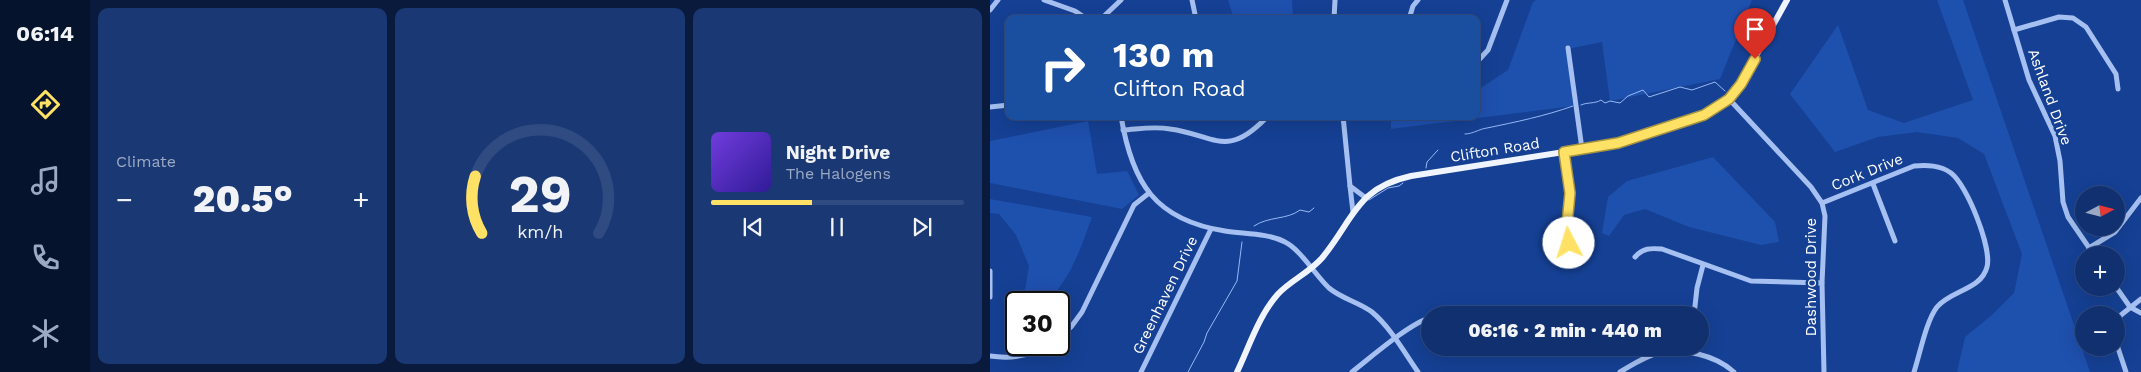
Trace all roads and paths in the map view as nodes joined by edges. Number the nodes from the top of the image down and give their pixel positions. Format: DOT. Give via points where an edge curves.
graph roads {
  1 [pos="998,0"];
  2 [pos="1044,0"];
  3 [pos="1121,0"];
  4 [pos="1192,0"];
  5 [pos="1335,0"];
  6 [pos="1418,0"];
  7 [pos="1507,0"];
  8 [pos="1787,0"];
  9 [pos="2005,0"];
  10 [pos="990,10"];
  11 [pos="1081,15"];
  12 [pos="1105,15"];
  13 [pos="1195,15"];
  14 [pos="1334,15"];
  15 [pos="1410,15"];
  16 [pos="2014,30"];
  17 [pos="1568,48"];
  18 [pos="1480,59"];
  19 [pos="2118,89"];
  20 [pos="1729,99"];
  21 [pos="1005,105"];
  22 [pos="990,107"];
  23 [pos="1122,120"];
  24 [pos="1264,120"];
  25 [pos="1343,120"];
  26 [pos="1123,130"];
  27 [pos="1582,149"];
  28 [pos="1564,152"];
  29 [pos="1873,184"];
  30 [pos="1350,186"];
  31 [pos="1149,193"];
  32 [pos="1366,198"];
  33 [pos="2141,198"];
  34 [pos="1822,203"];
  35 [pos="1353,212"];
  36 [pos="1211,229"];
  37 [pos="1895,241"];
  38 [pos="2089,246"];
  39 [pos="2093,246"];
  40 [pos="1635,257"];
  41 [pos="1572,262"];
  42 [pos="1703,265"];
  43 [pos="1310,269"];
  44 [pos="990,271"];
  45 [pos="1822,283"];
  46 [pos="2122,296"];
  47 [pos="990,297"];
  48 [pos="2141,300"];
  49 [pos="1695,306"];
  50 [pos="2130,307"];
  51 [pos="2125,312"];
  52 [pos="2141,313"];
  53 [pos="1421,322"];
  54 [pos="1070,328"];
  55 [pos="1395,339"];
  56 [pos="990,356"];
  57 [pos="1020,356"];
  58 [pos="1651,356"];
  59 [pos="1704,356"];
  60 [pos="2121,356"];
  61 [pos="1141,372"];
  62 [pos="1237,372"];
  63 [pos="1352,372"];
  64 [pos="1418,372"];
  65 [pos="1620,372"];
  66 [pos="1734,372"];
  67 [pos="1824,372"];
  68 [pos="1914,372"];
  69 [pos="2126,372"];
  1 -- 10 [label="street"];
  2 -- 11 [label="street"];
  3 -- 12 [label="street"];
  4 -- 13 [label="street"];
  5 -- 14 [label="street"];
  6 -- 15 [label="street"];
  7 -- 18 [label="street" via="1488,50"];
  8 -- 20 [label="main road, Clifton Road" via="1741,84"];
  9 -- 16 [label="street, Ashland Drive"];
  16 -- 19 [label="street" via="2058,17 2073,18 2086,27 2116,74"];
  16 -- 38 [label="street, Ashland Drive" via="2029,80 2055,136 2063,202 2068,217"];
  17 -- 27 [label="street"];
  20 -- 27 [label="main road, Clifton Road" via="1704,115 1618,143"];
  20 -- 34 [label="street, Dashwood Drive"];
  21 -- 22 [label="street"];
  23 -- 26 [label="street"];
  24 -- 26 [label="street" via="1243,138 1227,141 1213,141 1156,127"];
  25 -- 30 [label="street"];
  26 -- 31 [label="street" via="1135,172"];
  27 -- 28 [label="main road, Clifton Road"];
  28 -- 32 [label="main road, Clifton Road" via="1396,180 1379,187"];
  28 -- 41 [label="street" via="1570,193 1567,224"];
  29 -- 34 [label="street, Cork Drive"];
  29 -- 37 [label="street"];
  29 -- 68 [label="street, Cork Drive" via="1914,166 1940,167 1950,172 1965,190 1987,247 1987,268 1981,278 1944,300 1937,308"];
  30 -- 32 [label="street"];
  30 -- 35 [label="street"];
  31 -- 36 [label="street" via="1183,220"];
  31 -- 54 [label="street" via="1134,205 1082,312"];
  32 -- 35 [label="main road, Clifton Road"];
  33 -- 39 [label="street" via="2115,232"];
  34 -- 45 [label="street, Dashwood Drive"];
  35 -- 43 [label="main road, Clifton Road"];
  36 -- 43 [label="street" via="1285,242 1296,250"];
  36 -- 61 [label="street, Greenhaven Drive"];
  40 -- 42 [label="street" via="1640,250 1656,248"];
  42 -- 45 [label="street" via="1751,281"];
  42 -- 49 [label="street"];
  43 -- 55 [label="street" via="1340,296 1372,313"];
  43 -- 62 [label="main road, Clifton Road" via="1272,302"];
  44 -- 47 [label="street"];
  45 -- 67 [label="street, Dashwood Drive"];
  46 -- 50 [label="street"];
  48 -- 50 [label="street"];
  50 -- 51 [label="street"];
  50 -- 52 [label="street"];
  53 -- 55 [label="street"];
  55 -- 63 [label="street"];
  55 -- 64 [label="street"];
  56 -- 57 [label="street"];
  58 -- 65 [label="street"];
  59 -- 66 [label="street"];
  60 -- 69 [label="street"];
}
